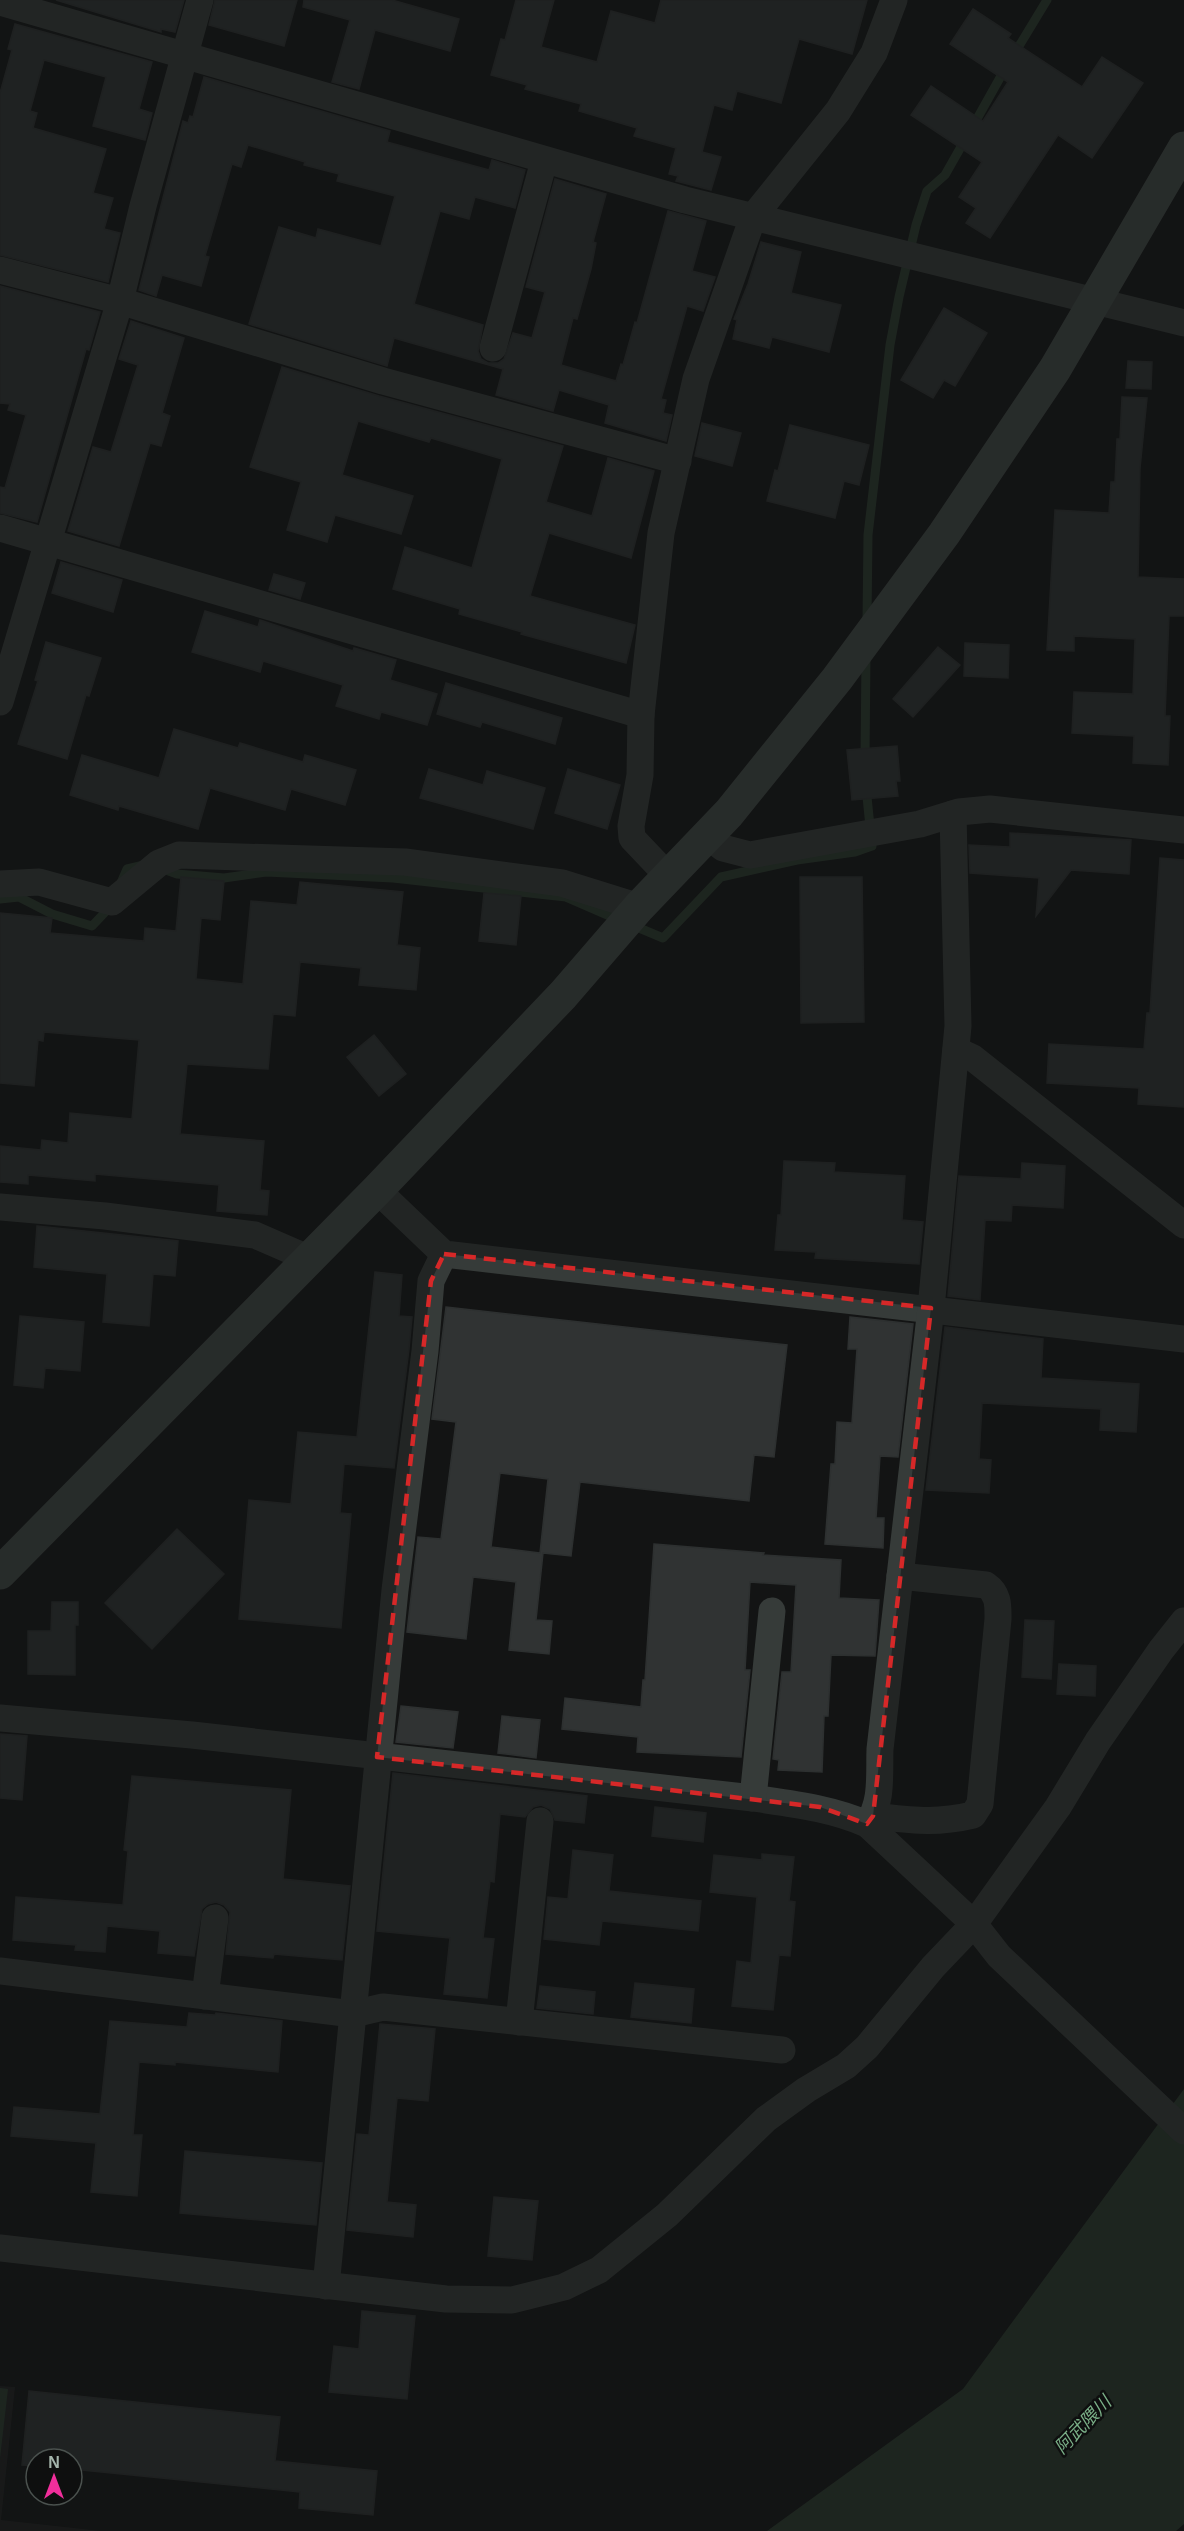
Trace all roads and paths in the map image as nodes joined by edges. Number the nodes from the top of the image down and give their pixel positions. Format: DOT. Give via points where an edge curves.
graph roads {
  1 [pos="200,0"];
  2 [pos="894,0"];
  3 [pos="0,2"];
  4 [pos="183,56"];
  5 [pos="1184,148"];
  6 [pos="544,161"];
  7 [pos="753,217"];
  8 [pos="0,270"];
  9 [pos="1096,300"];
  10 [pos="120,301"];
  11 [pos="1184,323"];
  12 [pos="493,348"];
  13 [pos="678,461"];
  14 [pos="0,528"];
  15 [pos="50,541"];
  16 [pos="0,702"];
  17 [pos="641,715"];
  18 [pos="953,814"];
  19 [pos="1184,830"];
  20 [pos="709,837"];
  21 [pos="669,878"];
  22 [pos="0,884"];
  23 [pos="639,907"];
  24 [pos="956,1050"];
  25 [pos="377,1190"];
  26 [pos="0,1207"];
  27 [pos="1184,1225"];
  28 [pos="444,1254"];
  29 [pos="310,1258"];
  30 [pos="931,1308"];
  31 [pos="1184,1339"];
  32 [pos="0,1573"];
  33 [pos="900,1576"];
  34 [pos="772,1611"];
  35 [pos="1184,1621"];
  36 [pos="0,1718"];
  37 [pos="377,1757"];
  38 [pos="753,1798"];
  39 [pos="870,1820"];
  40 [pos="540,1821"];
  41 [pos="214,1918"];
  42 [pos="974,1924"];
  43 [pos="0,1971"];
  44 [pos="205,1995"];
  45 [pos="353,2014"];
  46 [pos="519,2022"];
  47 [pos="783,2050"];
  48 [pos="1184,2131"];
  49 [pos="0,2248"];
  50 [pos="326,2286"];
  1 -- 4 [label="street"];
  2 -- 7 [label="street" via="874,53 838,111"];
  3 -- 4 [label="street"];
  4 -- 6 [label="street"];
  4 -- 10 [label="street"];
  5 -- 9 [label="street"];
  6 -- 7 [label="street"];
  6 -- 12 [label="street"];
  7 -- 9 [label="street"];
  7 -- 13 [label="street" via="696,379"];
  8 -- 10 [label="street"];
  9 -- 11 [label="street"];
  9 -- 20 [label="street" via="1055,369 944,534 837,679"];
  10 -- 13 [label="street" via="383,381"];
  10 -- 15 [label="street"];
  13 -- 17 [label="street" via="661,533"];
  14 -- 15 [label="street"];
  15 -- 16 [label="street"];
  15 -- 17 [label="street"];
  17 -- 21 [label="street" via="640,775 632,838"];
  18 -- 19 [label="street" via="990,809"];
  18 -- 20 [label="street" via="920,824 750,855 723,848"];
  18 -- 24 [label="street"];
  20 -- 21 [label="street"];
  21 -- 23 [label="street"];
  22 -- 23 [label="street" via="39,882 112,902 159,863 179,855 393,861 562,883"];
  23 -- 25 [label="street" via="563,995"];
  24 -- 27 [label="street" via="973,1058"];
  24 -- 30 [label="street"];
  25 -- 28 [label="street"];
  25 -- 29 [label="street"];
  26 -- 29 [label="street" via="255,1235"];
  28 -- 30 [label="street"];
  28 -- 37 [label="street" via="431,1281"];
  29 -- 32 [label="street"];
  30 -- 31 [label="street"];
  30 -- 33 [label="street"];
  33 -- 39 [label="street" via="878,1797"];
  33 -- 39 [label="street" via="986,1585 996,1596 998,1619 981,1804 973,1815 946,1821"];
  34 -- 38 [label="street"];
  35 -- 42 [label="street"];
  36 -- 37 [label="street"];
  37 -- 38 [label="street"];
  37 -- 45 [label="street"];
  38 -- 39 [label="street" via="820,1807"];
  39 -- 42 [label="street"];
  40 -- 46 [label="street"];
  41 -- 44 [label="street"];
  42 -- 48 [label="street" via="999,1956"];
  42 -- 50 [label="street" via="867,2047 846,2066 766,2119 667,2216 599,2270 564,2287 512,2300 446,2299"];
  43 -- 44 [label="street"];
  44 -- 45 [label="street"];
  45 -- 46 [label="street" via="383,2007"];
  45 -- 50 [label="street"];
  46 -- 47 [label="street"];
  49 -- 50 [label="street"];
}
